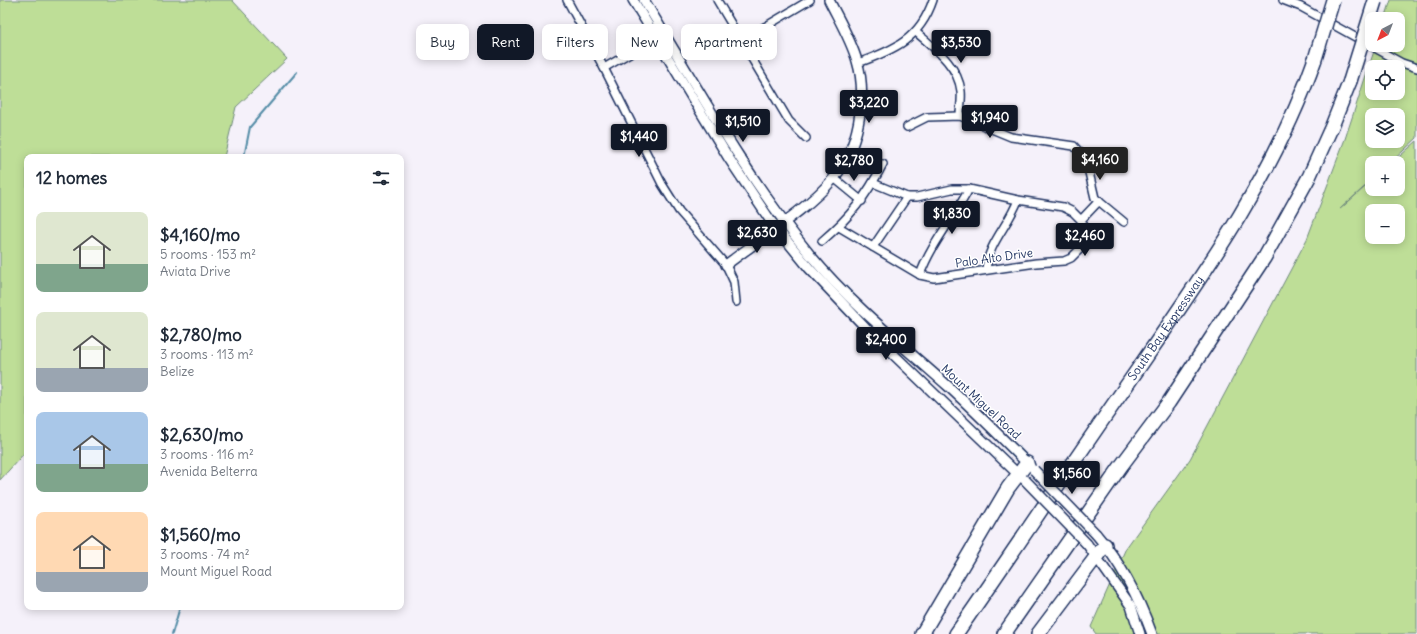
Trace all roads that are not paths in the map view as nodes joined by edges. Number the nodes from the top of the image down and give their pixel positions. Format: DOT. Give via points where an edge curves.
graph roads {
  1 [pos="566,0"];
  2 [pos="633,0"];
  3 [pos="644,0"];
  4 [pos="717,0"];
  5 [pos="810,0"];
  6 [pos="829,0"];
  7 [pos="933,0"];
  8 [pos="1283,0"];
  9 [pos="1333,0"];
  10 [pos="1375,1"];
  11 [pos="647,24"];
  12 [pos="659,24"];
  13 [pos="731,24"];
  14 [pos="770,24"];
  15 [pos="916,32"];
  16 [pos="673,47"];
  17 [pos="618,60"];
  18 [pos="668,60"];
  19 [pos="752,60"];
  20 [pos="858,63"];
  21 [pos="604,68"];
  22 [pos="1417,68"];
  23 [pos="960,116"];
  24 [pos="907,127"];
  25 [pos="806,138"];
  26 [pos="883,164"];
  27 [pos="834,178"];
  28 [pos="873,184"];
  29 [pos="969,188"];
  30 [pos="907,197"];
  31 [pos="1018,200"];
  32 [pos="862,201"];
  33 [pos="1099,201"];
  34 [pos="1081,220"];
  35 [pos="784,221"];
  36 [pos="1124,222"];
  37 [pos="776,227"];
  38 [pos="839,227"];
  39 [pos="822,242"];
  40 [pos="873,247"];
  41 [pos="726,265"];
  42 [pos="986,270"];
  43 [pos="920,275"];
  44 [pos="736,302"];
  45 [pos="1030,466"];
  46 [pos="1021,477"];
  47 [pos="1105,545"];
  48 [pos="1097,556"];
  49 [pos="922,634"];
  50 [pos="956,634"];
  51 [pos="1004,634"];
  52 [pos="1038,634"];
  53 [pos="1140,634"];
  54 [pos="1152,634"];
  1 -- 21 [label="street"];
  2 -- 11 [label="street, Mount Miguel Road"];
  3 -- 12 [label="street, Mount Miguel Road"];
  4 -- 13 [label="street"];
  5 -- 14 [label="street"];
  6 -- 20 [label="street"];
  7 -- 15 [label="street"];
  8 -- 22 [label="street" via="1301,7 1402,63"];
  9 -- 50 [label="highway, South Bay Expressway, bridge" via="1315,59 1287,129 1256,190 1197,284"];
  10 -- 51 [label="highway, bridge" via="1350,82 1332,126 1309,177 1264,258 1169,402 1121,466"];
  15 -- 20 [label="street" via="893,50"];
  15 -- 23 [label="street" via="949,62 958,78 961,91"];
  16 -- 35 [label="street, Mount Miguel Road" via="764,196"];
  17 -- 21 [label="street"];
  18 -- 37 [label="street, Mount Miguel Road" via="728,157"];
  19 -- 25 [label="street" via="789,121"];
  20 -- 27 [label="street" via="862,106 853,145"];
  21 -- 41 [label="street" via="662,184 679,211"];
  23 -- 24 [label="street" via="927,117"];
  23 -- 33 [label="street" via="1010,137 1074,146 1084,157 1093,194"];
  26 -- 28 [label="street"];
  27 -- 32 [label="street"];
  27 -- 35 [label="street"];
  28 -- 30 [label="street"];
  28 -- 32 [label="street"];
  29 -- 30 [label="street"];
  29 -- 31 [label="street"];
  29 -- 43 [label="street" via="926,258"];
  30 -- 40 [label="street"];
  31 -- 34 [label="street" via="1063,208 1073,212"];
  31 -- 42 [label="street" via="989,252"];
  32 -- 38 [label="street"];
  33 -- 34 [label="street"];
  33 -- 36 [label="street"];
  34 -- 42 [label="street, Palo Alto Drive" via="1086,230 1086,239 1080,249 1064,262"];
  35 -- 37 [label="street"];
  35 -- 45 [label="street, Mount Miguel Road" via="812,258 875,323 949,388"];
  37 -- 41 [label="street"];
  37 -- 46 [label="street, Mount Miguel Road" via="808,268 863,325"];
  38 -- 39 [label="street"];
  38 -- 40 [label="street, Palo Alto Drive"];
  40 -- 43 [label="street, Palo Alto Drive"];
  41 -- 44 [label="street" via="734,282"];
  42 -- 43 [label="street, Palo Alto Drive" via="945,278"];
  45 -- 46 [label="highway"];
  45 -- 47 [label="street, Mount Miguel Road, bridge"];
  46 -- 48 [label="street, Mount Miguel Road, bridge"];
  46 -- 49 [label="highway"];
  47 -- 48 [label="highway"];
  47 -- 54 [label="street, Mount Miguel Road" via="1130,584"];
  48 -- 52 [label="highway"];
  48 -- 53 [label="street, Mount Miguel Road" via="1131,606"];
}
